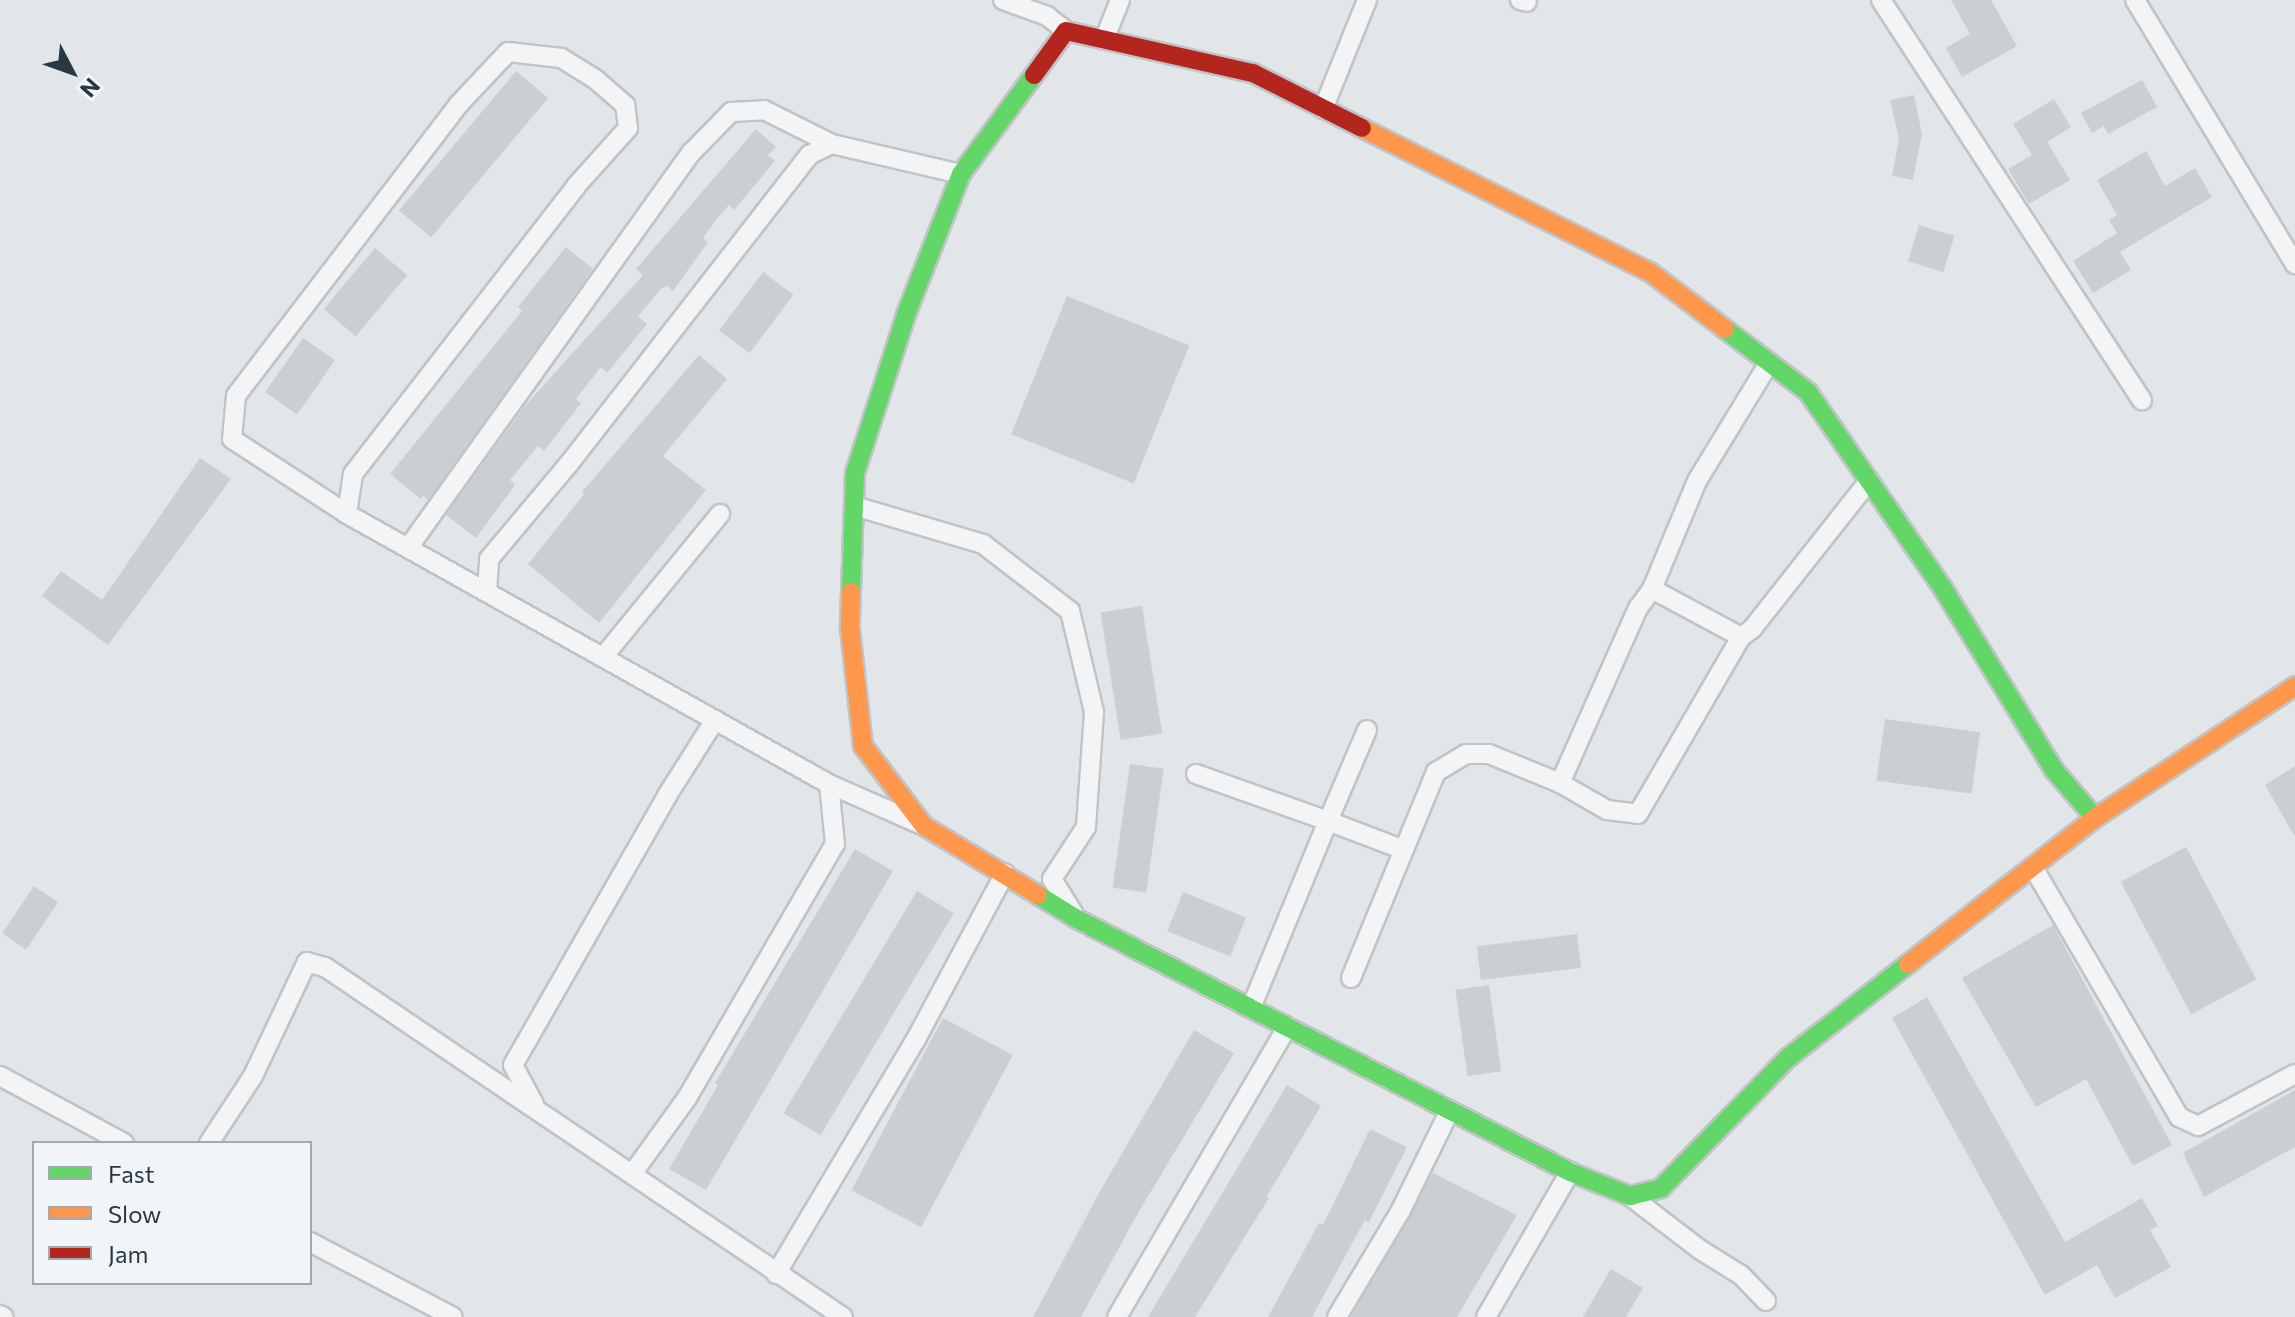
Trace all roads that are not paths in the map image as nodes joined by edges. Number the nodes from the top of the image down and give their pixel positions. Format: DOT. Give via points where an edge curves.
graph roads {
  1 [pos="1003,0"];
  2 [pos="1120,0"];
  3 [pos="1367,0"];
  4 [pos="1881,0"];
  5 [pos="2135,0"];
  6 [pos="1066,31"];
  7 [pos="1104,40"];
  8 [pos="1323,109"];
  9 [pos="832,144"];
  10 [pos="961,174"];
  11 [pos="2295,264"];
  12 [pos="1769,363"];
  13 [pos="2142,401"];
  14 [pos="1869,481"];
  15 [pos="854,506"];
  16 [pos="347,514"];
  17 [pos="720,514"];
  18 [pos="408,548"];
  19 [pos="1652,589"];
  20 [pos="487,591"];
  21 [pos="1741,637"];
  22 [pos="603,657"];
  23 [pos="2295,686"];
  24 [pos="715,720"];
  25 [pos="1367,730"];
  26 [pos="1196,774"];
  27 [pos="1560,783"];
  28 [pos="829,784"];
  29 [pos="2095,818"];
  30 [pos="1328,821"];
  31 [pos="924,826"];
  32 [pos="1404,850"];
  33 [pos="2033,867"];
  34 [pos="1005,873"];
  35 [pos="1077,919"];
  36 [pos="1351,978"];
  37 [pos="1251,1008"];
  38 [pos="1287,1027"];
  39 [pos="2295,1074"];
  40 [pos="0,1076"];
  41 [pos="535,1106"];
  42 [pos="1450,1110"];
  43 [pos="120,1141"];
  44 [pos="210,1141"];
  45 [pos="1570,1172"];
  46 [pos="632,1174"];
  47 [pos="1630,1196"];
  48 [pos="312,1243"];
  49 [pos="776,1274"];
  50 [pos="1766,1301"];
  51 [pos="453,1317"];
  52 [pos="843,1317"];
  53 [pos="1117,1317"];
  54 [pos="1337,1317"];
  55 [pos="1486,1317"];
  1 -- 6 [label="street" via="1047,16"];
  2 -- 7 [label="street"];
  3 -- 8 [label="street"];
  4 -- 13 [label="street"];
  5 -- 11 [label="street"];
  6 -- 7 [label="street"];
  6 -- 10 [label="street"];
  7 -- 8 [label="street" via="1253,73"];
  8 -- 12 [label="street" via="1650,272"];
  9 -- 10 [label="street"];
  9 -- 18 [label="street" via="764,110 731,112 692,152"];
  9 -- 20 [label="street" via="809,155 489,559"];
  10 -- 15 [label="street" via="907,312 855,473"];
  12 -- 14 [label="street" via="1808,392"];
  12 -- 19 [label="street" via="1697,481"];
  14 -- 21 [label="street"];
  14 -- 29 [label="street" via="1942,587 2054,770"];
  15 -- 31 [label="street" via="850,629 863,746"];
  15 -- 35 [label="street" via="983,544 1070,611 1094,712 1086,827 1052,879"];
  16 -- 16 [label="street" via="232,439 236,396 459,104 508,52 561,58 625,105 628,128 576,186 353,474"];
  16 -- 18 [label="street"];
  17 -- 22 [label="street"];
  18 -- 20 [label="street"];
  19 -- 21 [label="street"];
  19 -- 27 [label="street" via="1638,608"];
  20 -- 22 [label="street"];
  21 -- 27 [label="street" via="1638,814 1607,810"];
  22 -- 24 [label="street"];
  23 -- 29 [label="street"];
  24 -- 28 [label="street"];
  24 -- 41 [label="street" via="513,1065"];
  25 -- 30 [label="street"];
  26 -- 30 [label="street"];
  27 -- 32 [label="street" via="1489,754 1466,754 1436,772"];
  28 -- 31 [label="street"];
  28 -- 46 [label="street" via="835,844 687,1098"];
  29 -- 33 [label="street"];
  30 -- 32 [label="street"];
  30 -- 37 [label="street"];
  31 -- 34 [label="street"];
  32 -- 36 [label="street"];
  33 -- 39 [label="street" via="2179,1117 2198,1126"];
  33 -- 47 [label="street" via="1789,1057 1661,1188"];
  34 -- 35 [label="street"];
  34 -- 49 [label="street" via="916,1039"];
  35 -- 37 [label="street"];
  37 -- 38 [label="street"];
  38 -- 42 [label="street"];
  38 -- 53 [label="street"];
  40 -- 43 [label="street"];
  41 -- 44 [label="street" via="325,967 307,962 253,1076"];
  41 -- 46 [label="street"];
  42 -- 45 [label="street"];
  42 -- 54 [label="street" via="1401,1210"];
  45 -- 47 [label="street"];
  45 -- 55 [label="street"];
  46 -- 49 [label="street"];
  47 -- 50 [label="street" via="1741,1275"];
  48 -- 51 [label="street"];
  49 -- 52 [label="street"];
}
